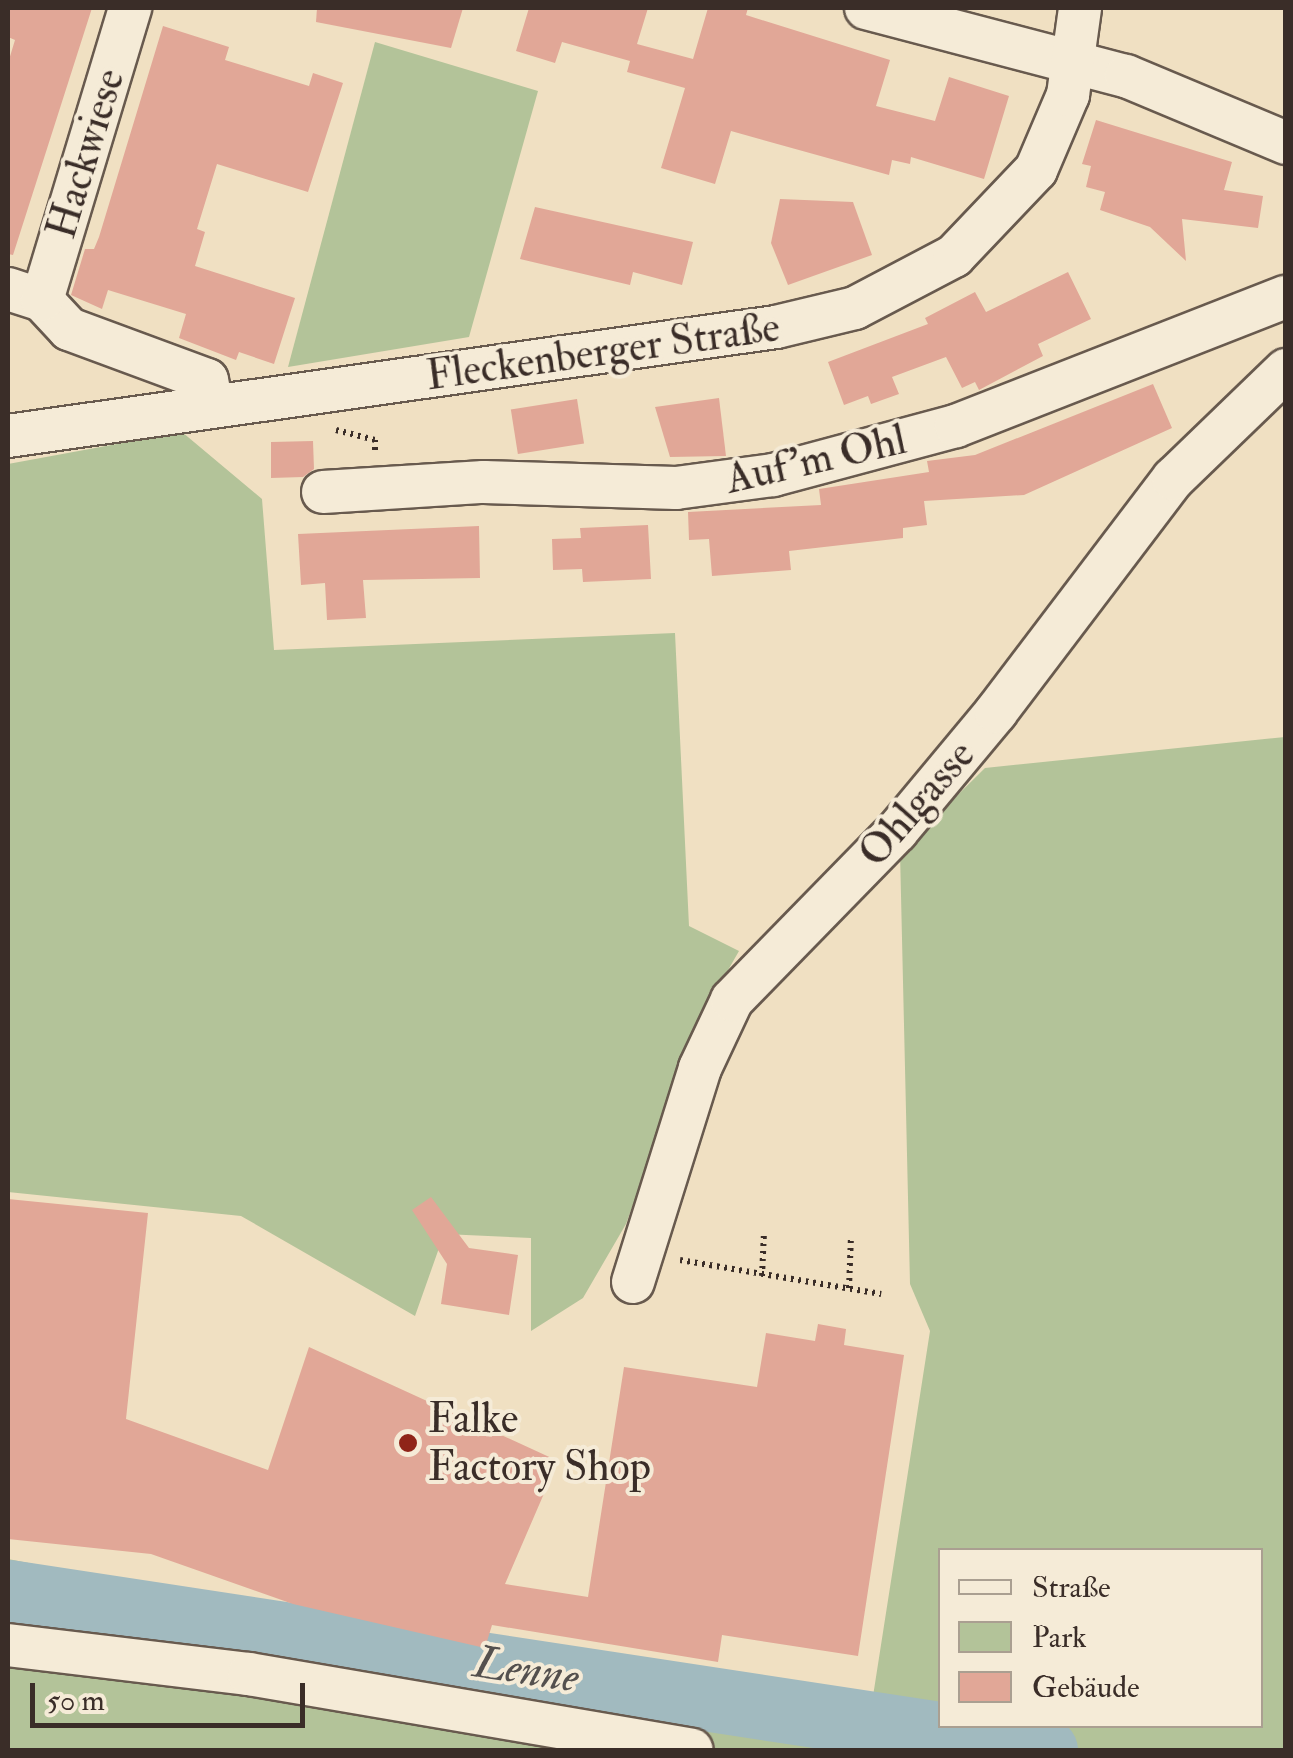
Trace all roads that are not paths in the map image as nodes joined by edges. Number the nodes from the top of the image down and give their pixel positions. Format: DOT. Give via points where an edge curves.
graph roads {
  1 [pos="130,8"];
  2 [pos="866,8"];
  3 [pos="1080,8"];
  4 [pos="1076,64"];
  5 [pos="1286,143"];
  6 [pos="25,295"];
  7 [pos="1286,298"];
  8 [pos="1286,370"];
  9 [pos="212,406"];
  10 [pos="8,436"];
  11 [pos="322,492"];
  12 [pos="638,1267"];
  13 [pos="8,1645"];
  14 [pos="692,1750"];
  1 -- 6 [label="street, Hackwiese"];
  2 -- 4 [label="street"];
  3 -- 4 [label="street, Fleckenberger Straße"];
  4 -- 5 [label="street" via="1146,82"];
  4 -- 9 [label="street, Fleckenberger Straße" via="1057,132 1027,182 954,256 890,294 776,327"];
  6 -- 9 [label="street" via="69,329 208,380"];
  7 -- 11 [label="street, Auf'm Ohl" via="956,426 772,475 676,488 484,482"];
  8 -- 12 [label="street, Ohlgasse" via="1174,479 897,830 732,1000 700,1068"];
  9 -- 10 [label="street, Fleckenberger Straße"];
  13 -- 14 [label="street" via="249,1674"];
}
